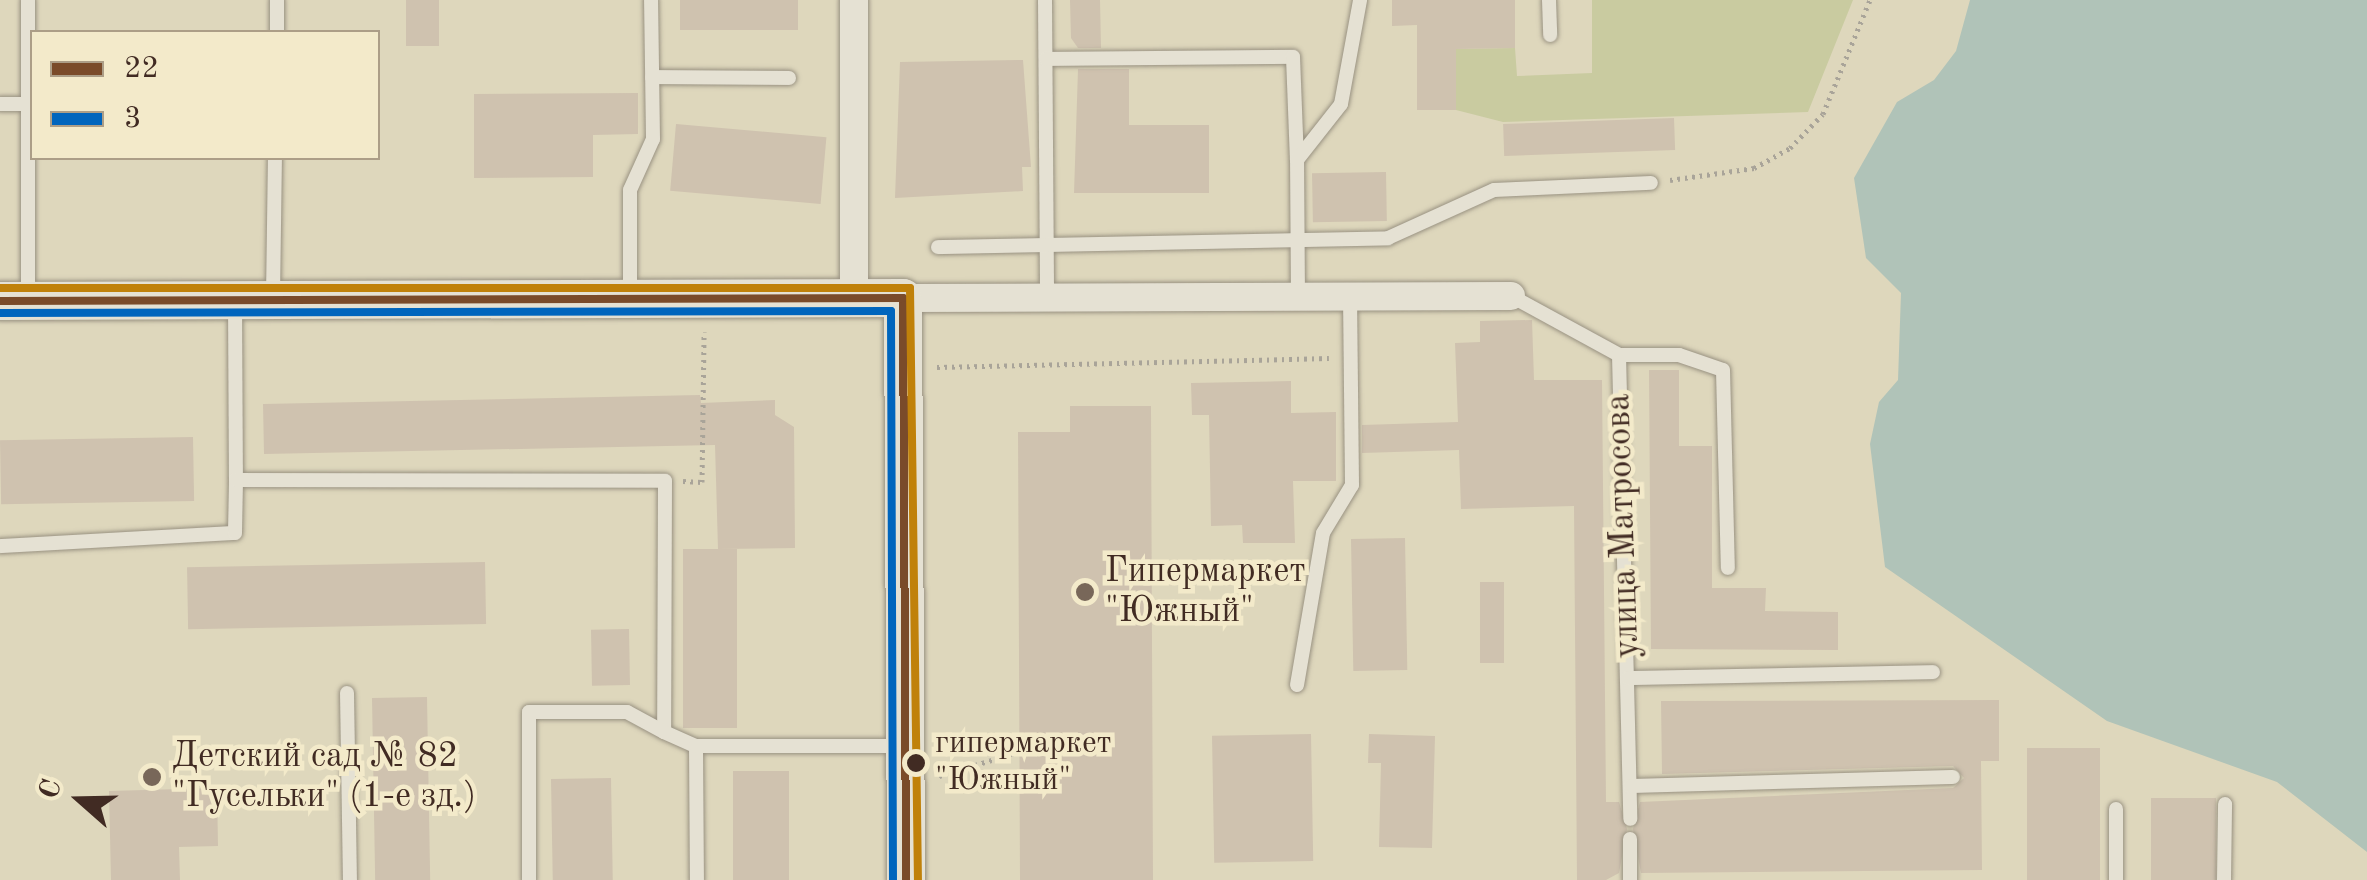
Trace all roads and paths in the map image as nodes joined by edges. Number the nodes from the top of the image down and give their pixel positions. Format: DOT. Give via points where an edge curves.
graph roads {
  1 [pos="28,0"];
  2 [pos="278,0"];
  3 [pos="651,0"];
  4 [pos="854,0"];
  5 [pos="1045,0"];
  6 [pos="1360,0"];
  7 [pos="1549,0"];
  8 [pos="1870,0"];
  9 [pos="277,30"];
  10 [pos="1550,35"];
  11 [pos="30,44"];
  12 [pos="1046,60"];
  13 [pos="652,77"];
  14 [pos="789,78"];
  15 [pos="0,104"];
  16 [pos="27,104"];
  17 [pos="275,160"];
  18 [pos="1297,160"];
  19 [pos="1651,183"];
  20 [pos="1298,237"];
  21 [pos="1048,246"];
  22 [pos="938,248"];
  23 [pos="1511,296"];
  24 [pos="1047,297"];
  25 [pos="1350,297"];
  26 [pos="854,298"];
  27 [pos="903,298"];
  28 [pos="630,299"];
  29 [pos="704,299"];
  30 [pos="1298,299"];
  31 [pos="14,300"];
  32 [pos="235,300"];
  33 [pos="273,300"];
  34 [pos="1619,355"];
  35 [pos="1352,357"];
  36 [pos="937,367"];
  37 [pos="236,480"];
  38 [pos="665,481"];
  39 [pos="0,546"];
  40 [pos="1728,568"];
  41 [pos="1933,672"];
  42 [pos="1628,678"];
  43 [pos="1297,685"];
  44 [pos="347,693"];
  45 [pos="664,732"];
  46 [pos="696,746"];
  47 [pos="905,746"];
  48 [pos="1018,752"];
  49 [pos="1953,777"];
  50 [pos="1630,786"];
  51 [pos="936,795"];
  52 [pos="2225,804"];
  53 [pos="2116,809"];
  54 [pos="1630,819"];
  55 [pos="1630,839"];
  56 [pos="350,880"];
  57 [pos="529,880"];
  58 [pos="697,880"];
  59 [pos="906,880"];
  60 [pos="1630,880"];
  61 [pos="2116,880"];
  62 [pos="2224,880"];
  1 -- 11 [label="lane"];
  2 -- 9 [label="lane"];
  3 -- 13 [label="lane"];
  4 -- 26 [label="street"];
  5 -- 12 [label="lane"];
  6 -- 18 [label="lane" via="1341,104"];
  7 -- 10 [label="lane"];
  8 -- 19 [label="path" via="1823,114 1790,148 1754,168"];
  11 -- 16 [label="lane"];
  12 -- 18 [label="lane" via="1293,57"];
  12 -- 21 [label="lane"];
  13 -- 14 [label="lane"];
  13 -- 28 [label="lane" via="653,139 630,190"];
  15 -- 16 [label="lane"];
  16 -- 31 [label="lane"];
  17 -- 33 [label="lane"];
  18 -- 20 [label="lane"];
  19 -- 20 [label="lane" via="1494,190 1388,238"];
  20 -- 21 [label="lane"];
  20 -- 30 [label="lane"];
  21 -- 22 [label="lane"];
  21 -- 24 [label="lane"];
  23 -- 25 [label="street"];
  23 -- 34 [label="lane, улица Матросова"];
  24 -- 27 [label="street"];
  24 -- 30 [label="street"];
  25 -- 30 [label="street"];
  25 -- 35 [label="lane"];
  26 -- 27 [label="main road"];
  26 -- 29 [label="main road"];
  27 -- 47 [label="main road"];
  28 -- 29 [label="main road"];
  28 -- 33 [label="main road"];
  29 -- 38 [label="path" via="702,482"];
  31 -- 32 [label="main road"];
  32 -- 33 [label="main road"];
  32 -- 37 [label="lane"];
  34 -- 40 [label="lane" via="1679,356 1723,370"];
  34 -- 42 [label="lane, улица Матросова"];
  35 -- 36 [label="path"];
  35 -- 43 [label="lane" via="1352,485 1323,534"];
  37 -- 38 [label="lane"];
  37 -- 39 [label="lane" via="235,534"];
  38 -- 45 [label="lane"];
  41 -- 42 [label="lane"];
  42 -- 50 [label="lane, улица Матросова"];
  44 -- 56 [label="lane"];
  45 -- 46 [label="lane"];
  45 -- 57 [label="lane" via="627,712 530,712"];
  46 -- 47 [label="lane"];
  46 -- 58 [label="lane"];
  47 -- 59 [label="main road"];
  48 -- 51 [label="path" via="937,777"];
  49 -- 50 [label="lane"];
  50 -- 54 [label="lane, улица Матросова"];
  52 -- 62 [label="lane"];
  53 -- 61 [label="lane"];
  55 -- 60 [label="lane"];
}
